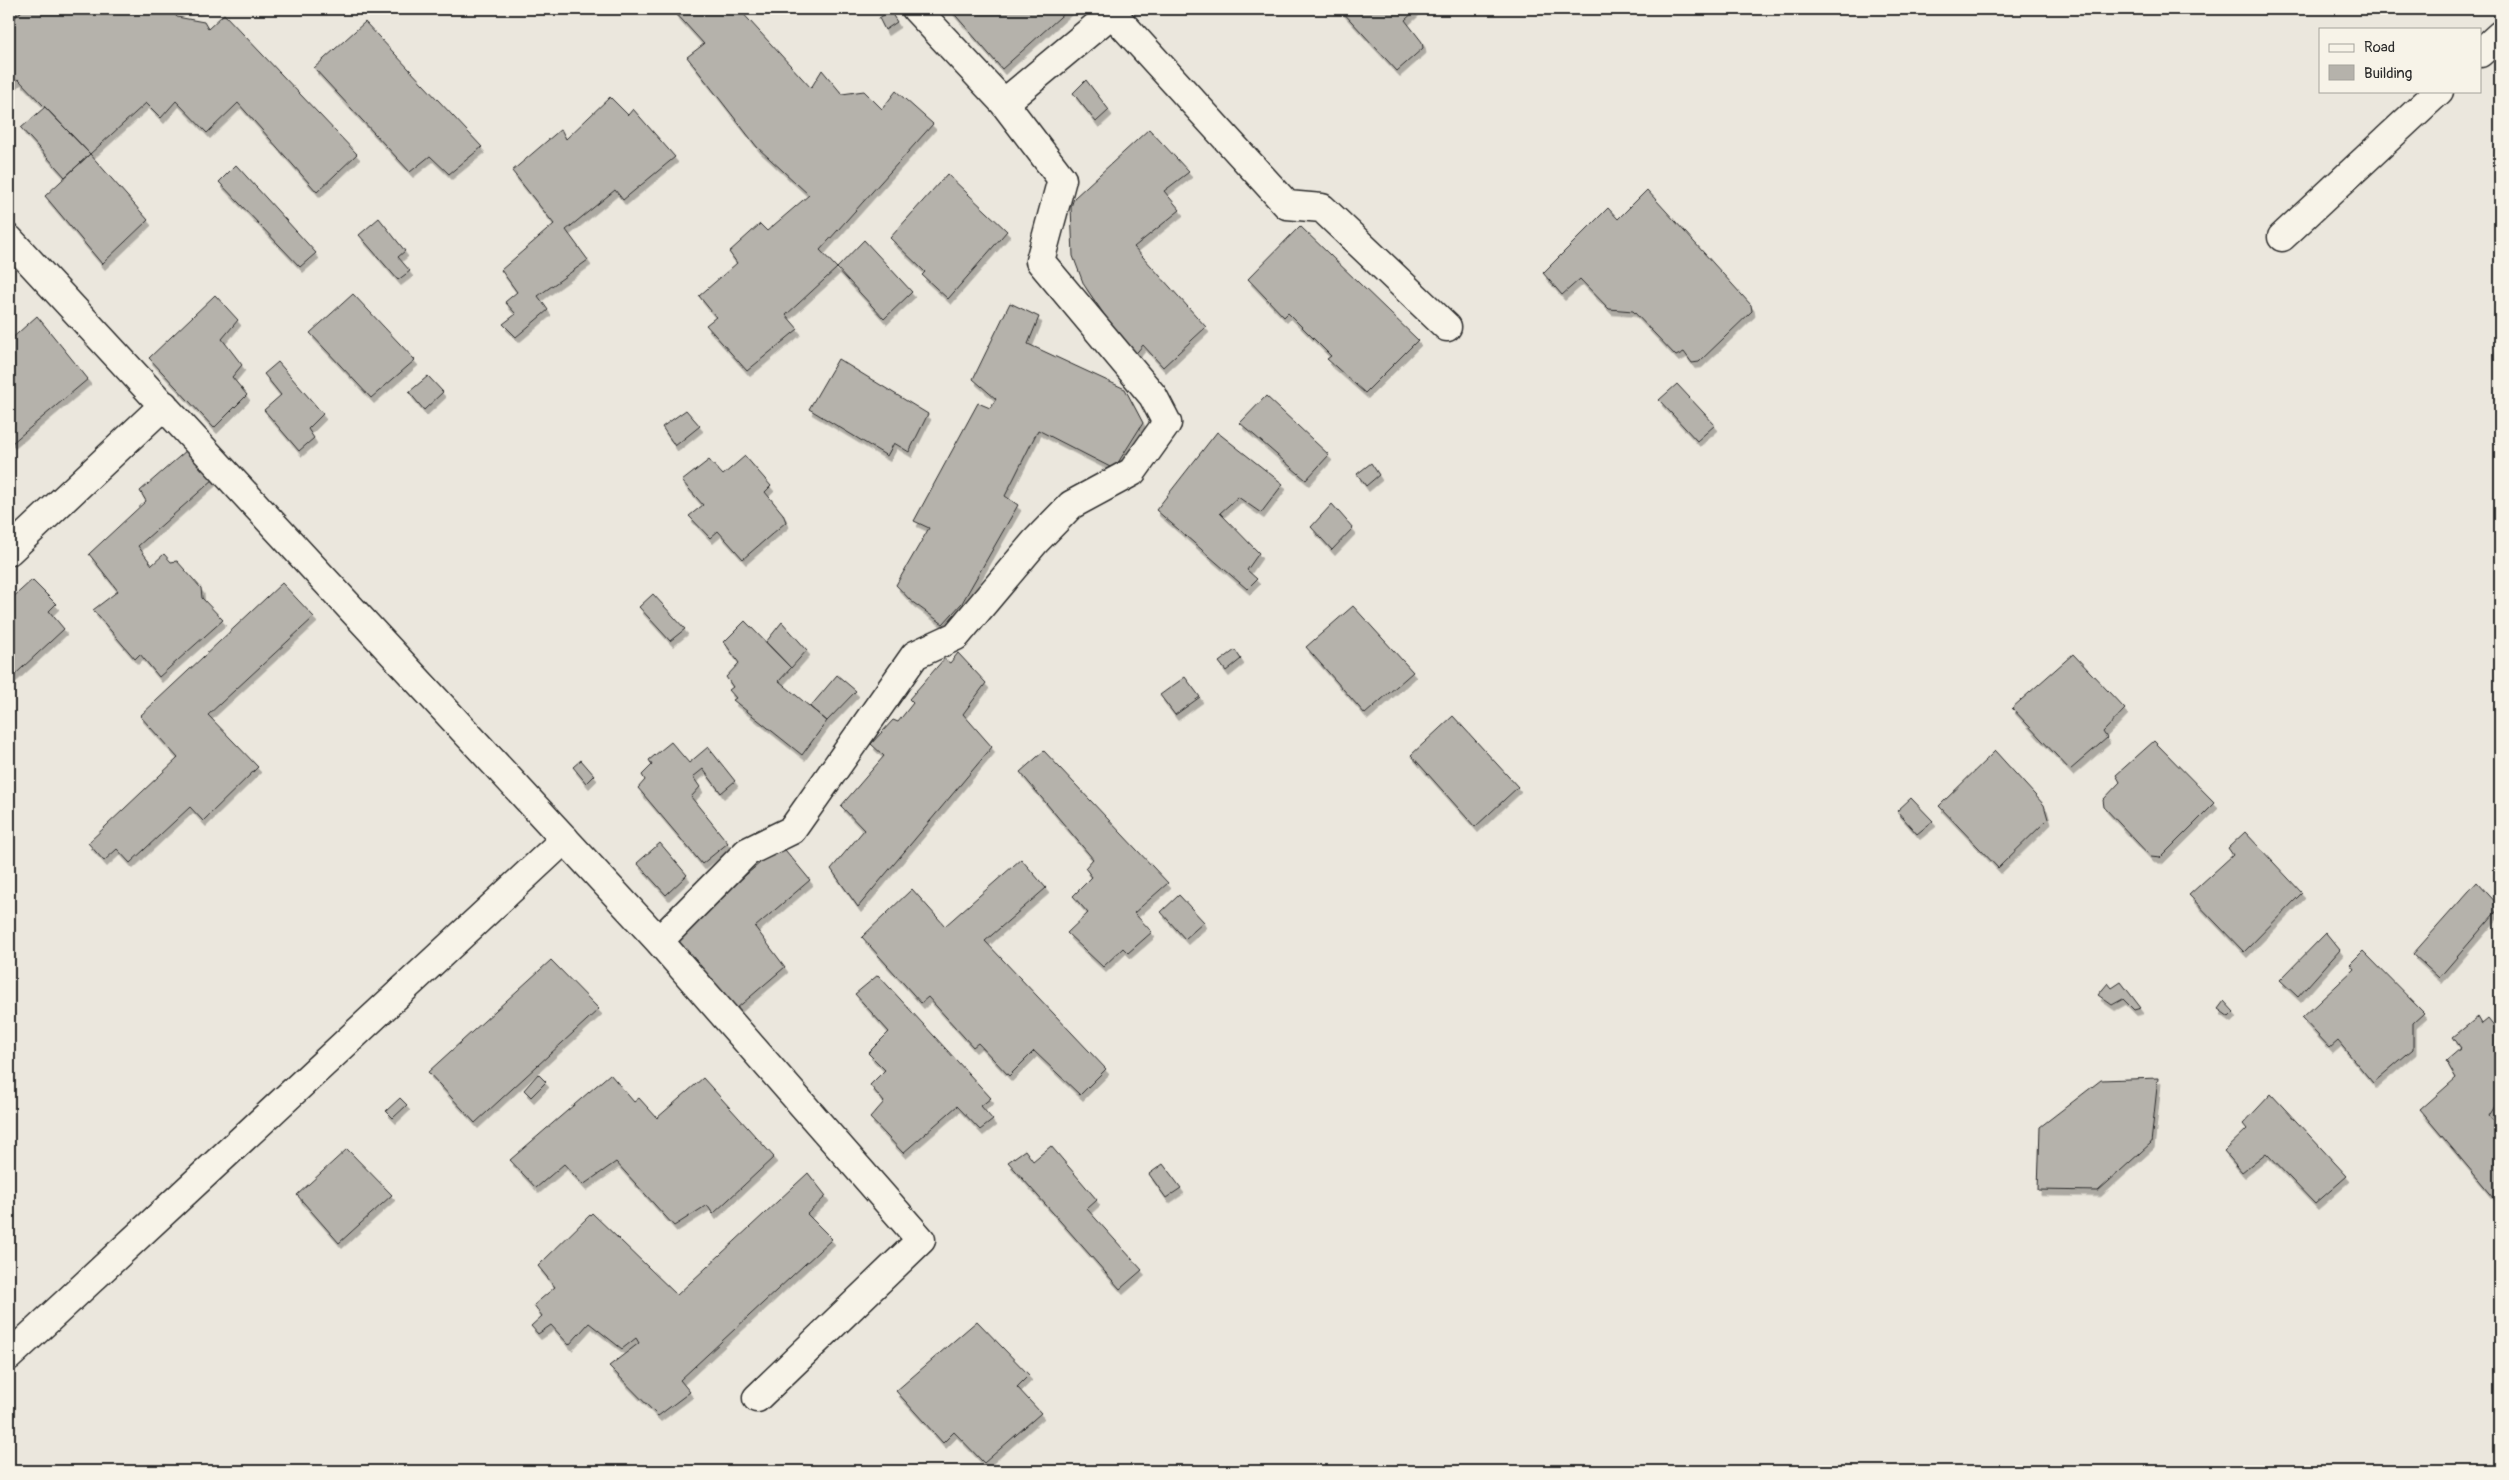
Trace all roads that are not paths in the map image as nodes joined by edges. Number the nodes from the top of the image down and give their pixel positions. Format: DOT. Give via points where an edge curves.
graph roads {
  1 [pos="916,9"];
  2 [pos="1114,11"];
  3 [pos="2500,35"];
  4 [pos="2482,51"];
  5 [pos="2438,92"];
  6 [pos="1004,103"];
  7 [pos="2282,237"];
  8 [pos="9,239"];
  9 [pos="1447,327"];
  10 [pos="164,405"];
  11 [pos="9,551"];
  12 [pos="565,839"];
  13 [pos="660,941"];
  14 [pos="9,1356"];
  15 [pos="757,1398"];
  1 -- 6 [label="street"];
  2 -- 6 [label="street"];
  2 -- 9 [label="street" via="1287,205 1322,208"];
  3 -- 4 [label="street"];
  5 -- 7 [label="street"];
  6 -- 13 [label="street" via="1062,179 1040,261 1153,396 1167,423 1132,472 1071,506 1047,530 956,636 916,655 792,830 747,852"];
  8 -- 10 [label="street"];
  10 -- 11 [label="street"];
  10 -- 12 [label="street"];
  12 -- 13 [label="street"];
  12 -- 14 [label="street"];
  13 -- 15 [label="street" via="921,1240"];
}
